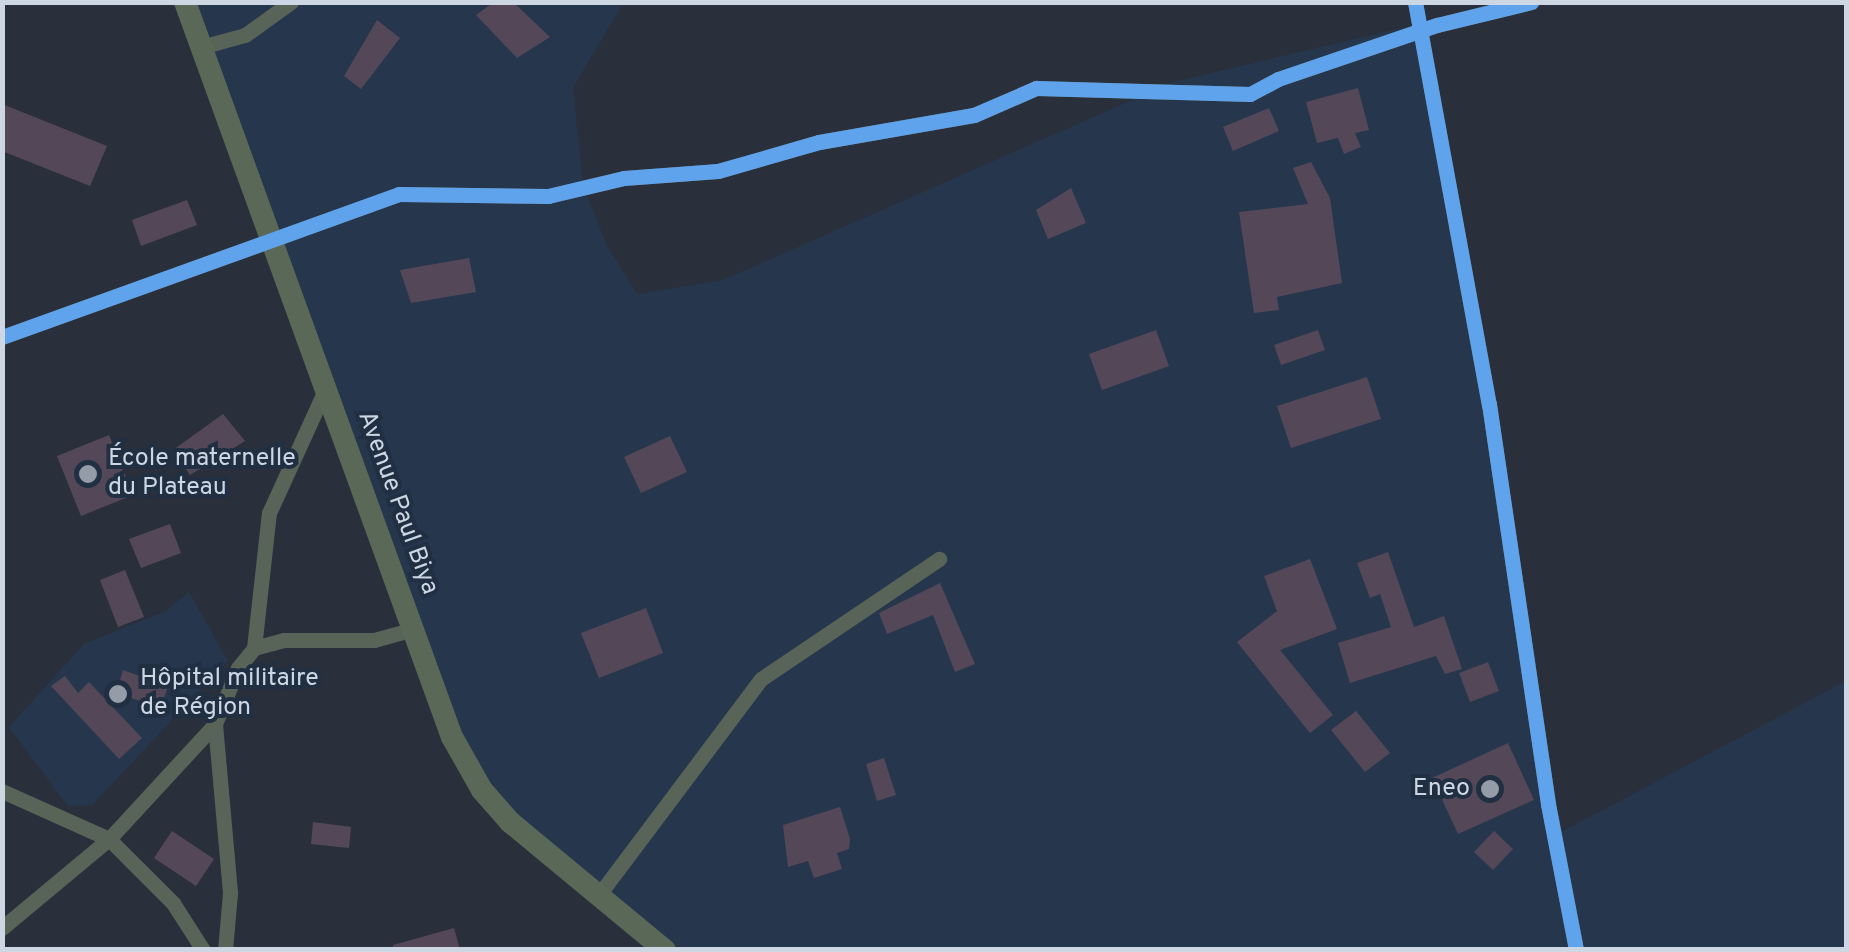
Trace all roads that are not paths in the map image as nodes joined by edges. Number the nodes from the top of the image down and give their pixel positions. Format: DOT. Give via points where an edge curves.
graph roads {
  1 [pos="185,2"];
  2 [pos="291,2"];
  3 [pos="1415,2"];
  4 [pos="1532,2"];
  5 [pos="1422,32"];
  6 [pos="201,46"];
  7 [pos="271,242"];
  8 [pos="2,337"];
  9 [pos="326,388"];
  10 [pos="940,558"];
  11 [pos="414,629"];
  12 [pos="254,648"];
  13 [pos="214,724"];
  14 [pos="2,790"];
  15 [pos="110,839"];
  16 [pos="598,896"];
  17 [pos="2,928"];
  18 [pos="203,950"];
  19 [pos="224,950"];
  20 [pos="665,950"];
  21 [pos="1576,950"];
  1 -- 6 [label="main road, Avenue Paul Biya"];
  2 -- 6 [label="street" via="245,34"];
  3 -- 5 [label="street"];
  4 -- 5 [label="street"];
  5 -- 7 [label="street" via="1278,78 1250,94 1036,88 974,115 819,142 718,172 624,178 548,196 399,194"];
  5 -- 21 [label="street"];
  6 -- 7 [label="main road, Avenue Paul Biya"];
  7 -- 8 [label="street"];
  7 -- 9 [label="main road, Avenue Paul Biya"];
  9 -- 11 [label="main road, Avenue Paul Biya"];
  9 -- 12 [label="street" via="269,513"];
  10 -- 16 [label="street" via="760,679"];
  11 -- 12 [label="street" via="374,640 284,640"];
  11 -- 16 [label="main road, Avenue Paul Biya" via="440,712 482,790"];
  12 -- 13 [label="street"];
  13 -- 15 [label="street"];
  13 -- 19 [label="street" via="231,909"];
  14 -- 15 [label="street"];
  15 -- 17 [label="street"];
  15 -- 18 [label="street" via="173,903"];
  16 -- 20 [label="main road, Avenue Paul Biya"];
}
